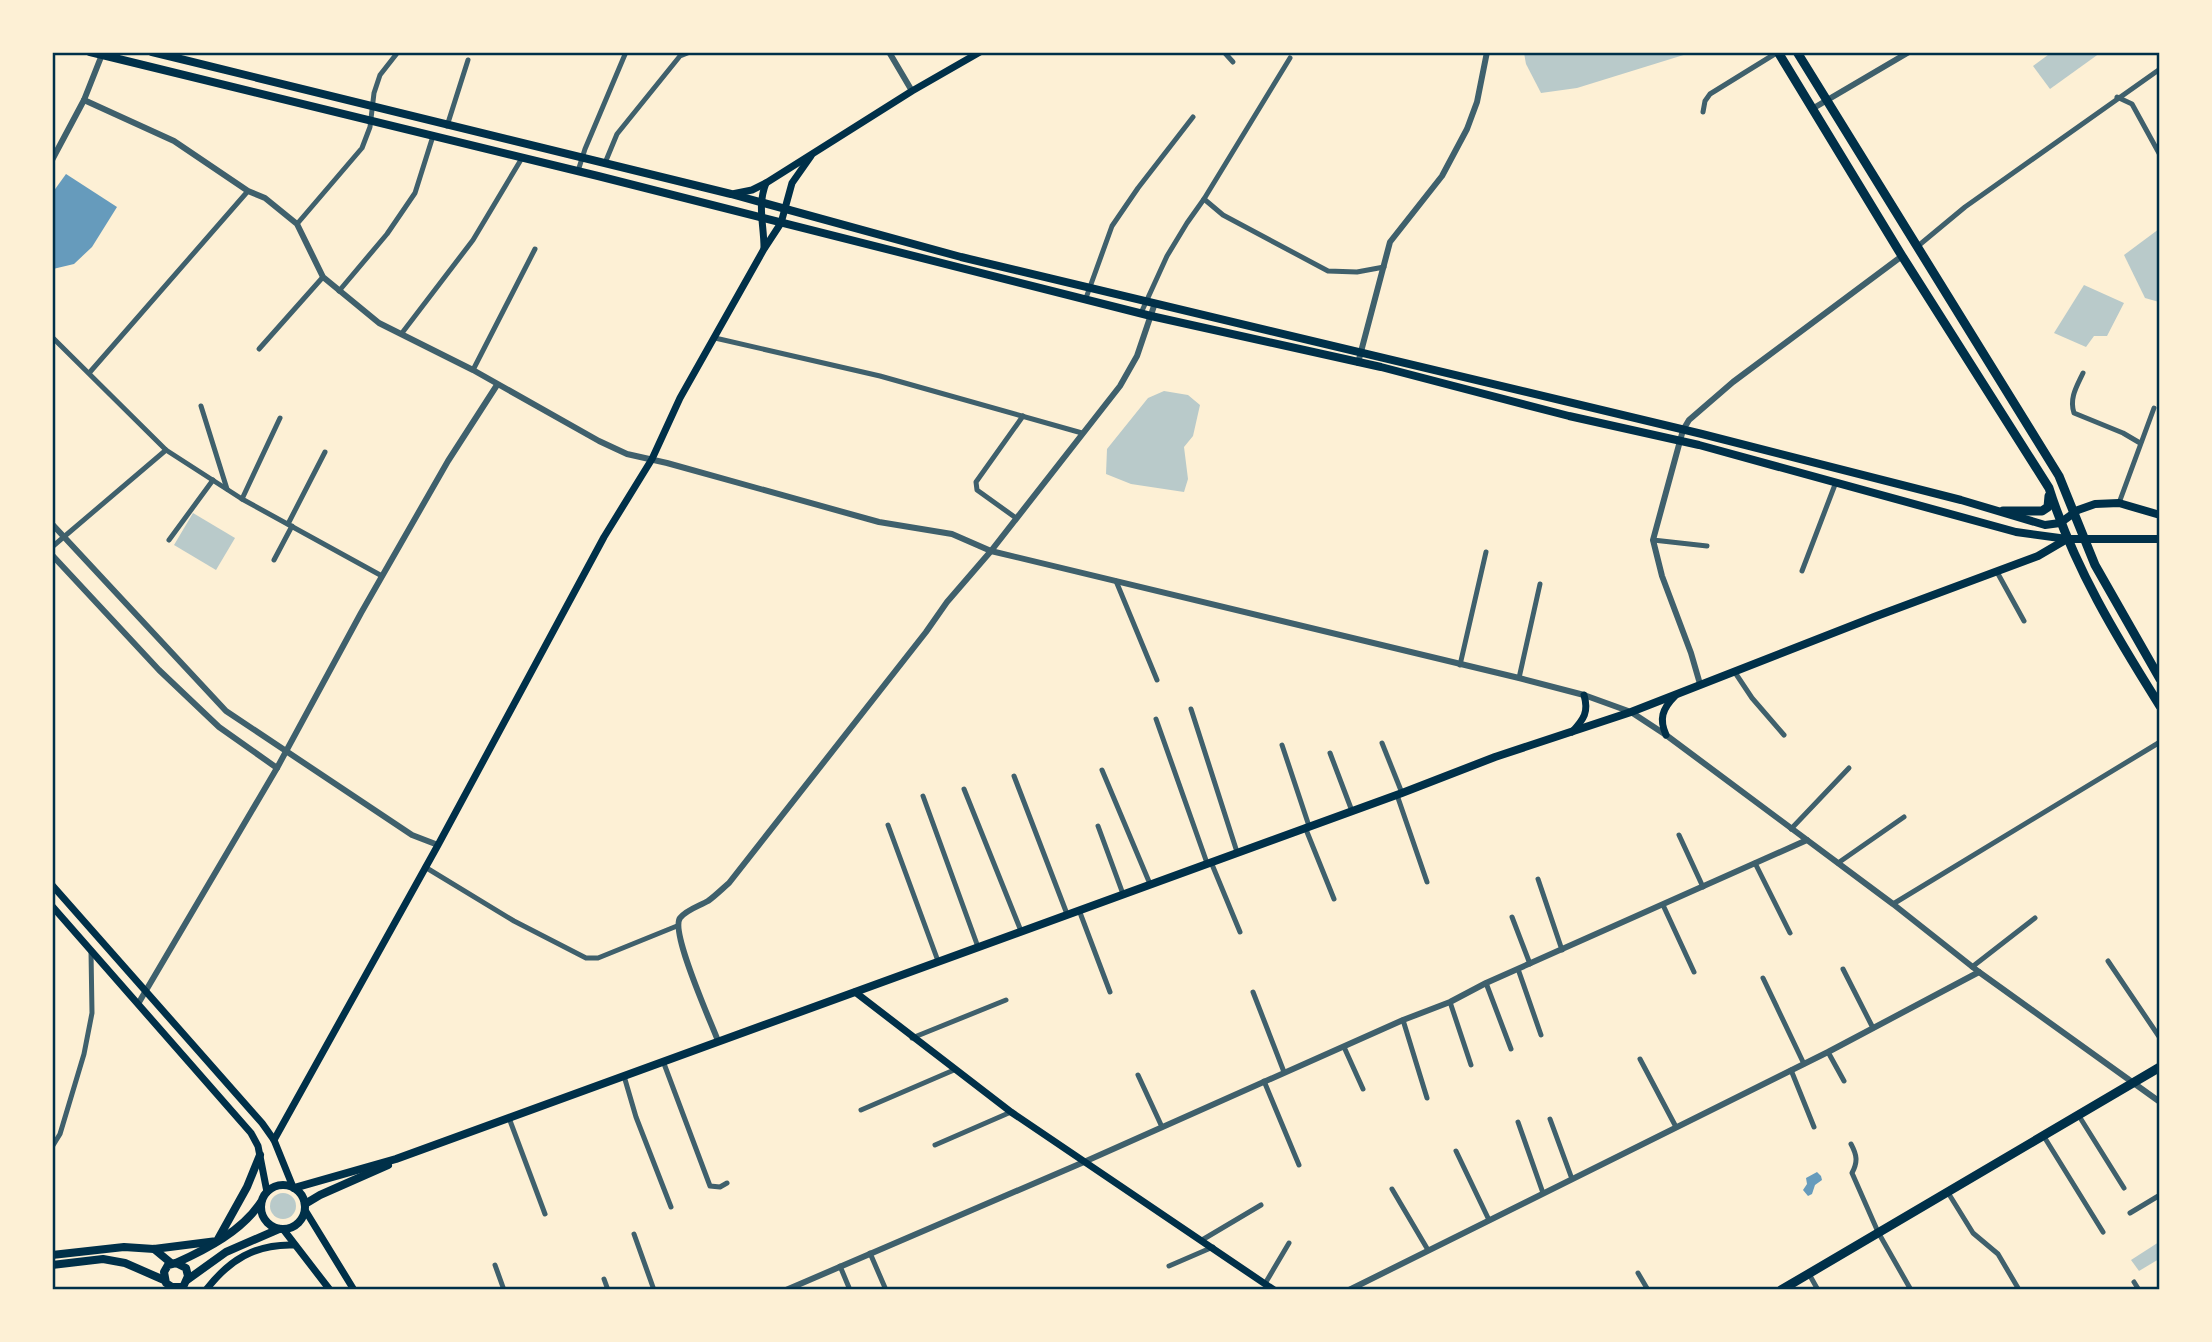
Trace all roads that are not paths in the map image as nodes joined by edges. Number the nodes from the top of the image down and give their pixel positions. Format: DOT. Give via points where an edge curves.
graph roads {
  1 [pos="90,52"];
  2 [pos="152,52"];
  3 [pos="398,52"];
  4 [pos="626,52"];
  5 [pos="690,52"];
  6 [pos="889,52"];
  7 [pos="980,52"];
  8 [pos="1224,52"];
  9 [pos="1487,52"];
  10 [pos="1778,52"];
  11 [pos="1797,52"];
  12 [pos="1909,52"];
  13 [pos="102,54"];
  14 [pos="1290,58"];
  15 [pos="468,60"];
  16 [pos="1233,62"];
  17 [pos="2160,69"];
  18 [pos="912,91"];
  19 [pos="2117,97"];
  20 [pos="84,100"];
  21 [pos="1826,101"];
  22 [pos="372,108"];
  23 [pos="1812,109"];
  24 [pos="1703,112"];
  25 [pos="1193,117"];
  26 [pos="370,121"];
  27 [pos="447,126"];
  28 [pos="433,136"];
  29 [pos="2160,155"];
  30 [pos="811,156"];
  31 [pos="522,158"];
  32 [pos="581,159"];
  33 [pos="52,160"];
  34 [pos="605,163"];
  35 [pos="578,171"];
  36 [pos="766,183"];
  37 [pos="248,191"];
  38 [pos="731,194"];
  39 [pos="1204,199"];
  40 [pos="760,202"];
  41 [pos="785,209"];
  42 [pos="762,217"];
  43 [pos="781,223"];
  44 [pos="296,224"];
  45 [pos="1918,246"];
  46 [pos="535,249"];
  47 [pos="764,249"];
  48 [pos="1902,256"];
  49 [pos="1384,267"];
  50 [pos="323,278"];
  51 [pos="1090,288"];
  52 [pos="338,291"];
  53 [pos="1086,298"];
  54 [pos="1145,301"];
  55 [pos="1155,303"];
  56 [pos="1141,313"];
  57 [pos="1151,316"];
  58 [pos="402,333"];
  59 [pos="52,337"];
  60 [pos="715,338"];
  61 [pos="258,349"];
  62 [pos="1362,352"];
  63 [pos="1358,363"];
  64 [pos="473,370"];
  65 [pos="90,372"];
  66 [pos="2083,373"];
  67 [pos="497,385"];
  68 [pos="201,406"];
  69 [pos="2154,408"];
  70 [pos="1023,416"];
  71 [pos="280,418"];
  72 [pos="1683,430"];
  73 [pos="1082,433"];
  74 [pos="1680,441"];
  75 [pos="2140,443"];
  76 [pos="166,450"];
  77 [pos="325,452"];
  78 [pos="652,459"];
  79 [pos="213,480"];
  80 [pos="1836,482"];
  81 [pos="2049,488"];
  82 [pos="227,489"];
  83 [pos="242,499"];
  84 [pos="2119,503"];
  85 [pos="2003,511"];
  86 [pos="2074,513"];
  87 [pos="2160,515"];
  88 [pos="1016,518"];
  89 [pos="2060,523"];
  90 [pos="52,524"];
  91 [pos="290,525"];
  92 [pos="65,536"];
  93 [pos="2084,538"];
  94 [pos="2160,538"];
  95 [pos="2067,539"];
  96 [pos="169,540"];
  97 [pos="1653,540"];
  98 [pos="1707,546"];
  99 [pos="52,547"];
  100 [pos="990,551"];
  101 [pos="1486,552"];
  102 [pos="52,555"];
  103 [pos="274,560"];
  104 [pos="1802,571"];
  105 [pos="1997,572"];
  106 [pos="382,576"];
  107 [pos="1116,580"];
  108 [pos="1539,584"];
  109 [pos="2024,621"];
  110 [pos="1460,664"];
  111 [pos="1734,671"];
  112 [pos="1519,678"];
  113 [pos="2160,679"];
  114 [pos="1157,680"];
  115 [pos="1700,684"];
  116 [pos="1678,693"];
  117 [pos="1584,695"];
  118 [pos="2160,706"];
  119 [pos="1191,709"];
  120 [pos="1631,712"];
  121 [pos="1156,719"];
  122 [pos="1572,732"];
  123 [pos="1784,735"];
  124 [pos="1667,736"];
  125 [pos="2160,742"];
  126 [pos="1382,743"];
  127 [pos="1282,745"];
  128 [pos="286,751"];
  129 [pos="1330,752"];
  130 [pos="277,768"];
  131 [pos="1849,768"];
  132 [pos="1102,770"];
  133 [pos="1014,776"];
  134 [pos="964,789"];
  135 [pos="1400,794"];
  136 [pos="923,796"];
  137 [pos="1352,811"];
  138 [pos="1904,817"];
  139 [pos="888,825"];
  140 [pos="1098,826"];
  141 [pos="1307,827"];
  142 [pos="1791,829"];
  143 [pos="1679,835"];
  144 [pos="1807,841"];
  145 [pos="438,845"];
  146 [pos="1237,852"];
  147 [pos="1209,862"];
  148 [pos="1755,863"];
  149 [pos="1838,863"];
  150 [pos="425,867"];
  151 [pos="1538,879"];
  152 [pos="1427,882"];
  153 [pos="1150,884"];
  154 [pos="52,885"];
  155 [pos="1703,887"];
  156 [pos="1123,894"];
  157 [pos="1334,899"];
  158 [pos="1893,904"];
  159 [pos="52,905"];
  160 [pos="1663,905"];
  161 [pos="1079,910"];
  162 [pos="1067,914"];
  163 [pos="1512,918"];
  164 [pos="2035,918"];
  165 [pos="677,926"];
  166 [pos="1021,931"];
  167 [pos="1240,932"];
  168 [pos="1790,933"];
  169 [pos="978,947"];
  170 [pos="91,950"];
  171 [pos="1562,950"];
  172 [pos="938,961"];
  173 [pos="2108,961"];
  174 [pos="1530,964"];
  175 [pos="1972,967"];
  176 [pos="1518,969"];
  177 [pos="1843,969"];
  178 [pos="1693,972"];
  179 [pos="1979,972"];
  180 [pos="1763,978"];
  181 [pos="1486,983"];
  182 [pos="146,992"];
  183 [pos="855,992"];
  184 [pos="1110,992"];
  185 [pos="1253,992"];
  186 [pos="1006,1000"];
  187 [pos="1450,1002"];
  188 [pos="138,1004"];
  189 [pos="1402,1020"];
  190 [pos="1873,1028"];
  191 [pos="1541,1035"];
  192 [pos="912,1038"];
  193 [pos="2160,1038"];
  194 [pos="718,1041"];
  195 [pos="1344,1047"];
  196 [pos="1511,1049"];
  197 [pos="1828,1052"];
  198 [pos="1640,1059"];
  199 [pos="663,1061"];
  200 [pos="1804,1064"];
  201 [pos="1471,1065"];
  202 [pos="2160,1067"];
  203 [pos="954,1070"];
  204 [pos="1791,1070"];
  205 [pos="1284,1072"];
  206 [pos="1138,1075"];
  207 [pos="624,1076"];
  208 [pos="1264,1081"];
  209 [pos="1844,1081"];
  210 [pos="2133,1084"];
  211 [pos="1363,1089"];
  212 [pos="1427,1098"];
  213 [pos="2160,1102"];
  214 [pos="861,1110"];
  215 [pos="1011,1111"];
  216 [pos="2079,1116"];
  217 [pos="509,1118"];
  218 [pos="1550,1119"];
  219 [pos="1518,1122"];
  220 [pos="1162,1127"];
  221 [pos="1676,1127"];
  222 [pos="1814,1127"];
  223 [pos="2043,1135"];
  224 [pos="274,1140"];
  225 [pos="1851,1144"];
  226 [pos="935,1145"];
  227 [pos="52,1147"];
  228 [pos="1456,1152"];
  229 [pos="260,1155"];
  230 [pos="396,1159"];
  231 [pos="1084,1161"];
  232 [pos="1299,1165"];
  233 [pos="1573,1179"];
  234 [pos="727,1184"];
  235 [pos="293,1187"];
  236 [pos="2124,1188"];
  237 [pos="1392,1189"];
  238 [pos="1947,1191"];
  239 [pos="267,1192"];
  240 [pos="1543,1193"];
  241 [pos="2160,1195"];
  242 [pos="262,1201"];
  243 [pos="1261,1205"];
  244 [pos="305,1207"];
  245 [pos="671,1207"];
  246 [pos="2130,1213"];
  247 [pos="545,1214"];
  248 [pos="1489,1220"];
  249 [pos="281,1229"];
  250 [pos="1878,1232"];
  251 [pos="2103,1232"];
  252 [pos="634,1234"];
  253 [pos="1202,1240"];
  254 [pos="217,1241"];
  255 [pos="1289,1243"];
  256 [pos="293,1245"];
  257 [pos="1213,1247"];
  258 [pos="154,1249"];
  259 [pos="1428,1250"];
  260 [pos="870,1253"];
  261 [pos="52,1255"];
  262 [pos="174,1263"];
  263 [pos="52,1265"];
  264 [pos="495,1265"];
  265 [pos="840,1266"];
  266 [pos="1169,1266"];
  267 [pos="1638,1273"];
  268 [pos="1808,1273"];
  269 [pos="604,1279"];
  270 [pos="1266,1282"];
  271 [pos="2134,1282"];
  272 [pos="166,1284"];
  273 [pos="184,1285"];
  274 [pos="2018,1288"];
  275 [pos="206,1290"];
  276 [pos="330,1290"];
  277 [pos="354,1290"];
  278 [pos="504,1290"];
  279 [pos="608,1290"];
  280 [pos="654,1290"];
  281 [pos="786,1290"];
  282 [pos="850,1290"];
  283 [pos="886,1290"];
  284 [pos="1274,1290"];
  285 [pos="1349,1290"];
  286 [pos="1648,1290"];
  287 [pos="1781,1290"];
  288 [pos="1818,1290"];
  289 [pos="1911,1290"];
  290 [pos="2138,1290"];
  1 -- 13 [label="main road"];
  2 -- 22 [label="main road"];
  3 -- 22 [label="street" via="380,75"];
  4 -- 32 [label="street"];
  5 -- 34 [label="street" via="680,56 617,134"];
  6 -- 18 [label="street"];
  7 -- 18 [label="main road"];
  8 -- 16 [label="street"];
  9 -- 49 [label="street" via="1467,129 1442,176 1390,242"];
  10 -- 23 [label="highway"];
  10 -- 24 [label="street" via="1710,94"];
  11 -- 21 [label="highway"];
  12 -- 21 [label="street"];
  13 -- 20 [label="street"];
  13 -- 26 [label="main road"];
  14 -- 39 [label="street"];
  15 -- 27 [label="street"];
  17 -- 19 [label="street"];
  18 -- 30 [label="main road"];
  19 -- 29 [label="street" via="2132,104"];
  19 -- 45 [label="street"];
  20 -- 33 [label="street"];
  20 -- 37 [label="street" via="174,141"];
  21 -- 23 [label="street"];
  21 -- 45 [label="highway"];
  22 -- 26 [label="street"];
  22 -- 27 [label="main road"];
  23 -- 48 [label="highway"];
  25 -- 51 [label="street" via="1112,226"];
  26 -- 28 [label="main road"];
  26 -- 44 [label="street" via="362,148"];
  27 -- 32 [label="main road"];
  28 -- 31 [label="main road"];
  28 -- 52 [label="street" via="415,193"];
  30 -- 36 [label="main road"];
  30 -- 41 [label="main road" via="792,183"];
  31 -- 35 [label="main road"];
  31 -- 58 [label="street" via="474,240"];
  32 -- 34 [label="main road"];
  32 -- 35 [label="street"];
  34 -- 38 [label="main road"];
  35 -- 42 [label="main road"];
  36 -- 38 [label="main road"];
  36 -- 40 [label="main road"];
  37 -- 44 [label="street" via="265,198"];
  37 -- 65 [label="street"];
  38 -- 40 [label="main road"];
  39 -- 49 [label="street" via="1223,215 1328,271"];
  39 -- 54 [label="street" via="1186,223"];
  40 -- 41 [label="main road"];
  40 -- 42 [label="main road"];
  41 -- 43 [label="main road"];
  41 -- 51 [label="main road"];
  42 -- 43 [label="main road"];
  42 -- 47 [label="main road"];
  43 -- 47 [label="main road"];
  43 -- 53 [label="main road"];
  44 -- 50 [label="street"];
  45 -- 86 [label="highway" via="2059,476"];
  46 -- 64 [label="street"];
  47 -- 60 [label="main road"];
  48 -- 72 [label="street" via="1733,382"];
  48 -- 81 [label="highway"];
  49 -- 62 [label="street"];
  50 -- 52 [label="street"];
  50 -- 61 [label="street"];
  51 -- 53 [label="street"];
  51 -- 54 [label="main road"];
  52 -- 58 [label="street" via="380,323"];
  53 -- 56 [label="main road"];
  54 -- 55 [label="main road"];
  54 -- 56 [label="street"];
  55 -- 57 [label="street"];
  55 -- 62 [label="main road"];
  56 -- 57 [label="main road"];
  57 -- 63 [label="main road"];
  57 -- 73 [label="street" via="1120,386"];
  58 -- 64 [label="street"];
  59 -- 65 [label="street"];
  60 -- 70 [label="street" via="880,376"];
  60 -- 78 [label="main road"];
  62 -- 63 [label="street"];
  62 -- 72 [label="main road"];
  63 -- 74 [label="main road"];
  64 -- 67 [label="street"];
  65 -- 76 [label="street"];
  66 -- 75 [label="street" via="2073,395 2074,413"];
  67 -- 78 [label="street" via="614,448"];
  67 -- 106 [label="street"];
  68 -- 82 [label="street"];
  69 -- 75 [label="street"];
  70 -- 73 [label="street"];
  70 -- 88 [label="street" via="976,482 977,490"];
  71 -- 83 [label="street"];
  72 -- 74 [label="street"];
  72 -- 85 [label="main road"];
  73 -- 88 [label="street"];
  74 -- 80 [label="main road"];
  74 -- 97 [label="street"];
  75 -- 84 [label="street"];
  76 -- 79 [label="street"];
  76 -- 92 [label="street"];
  77 -- 91 [label="street"];
  78 -- 100 [label="street" via="879,522 952,534"];
  78 -- 145 [label="main road" via="599,546"];
  79 -- 82 [label="street"];
  79 -- 96 [label="street"];
  80 -- 95 [label="main road" via="2017,532"];
  80 -- 104 [label="street"];
  81 -- 85 [label="highway" via="2048,507 2042,511"];
  81 -- 89 [label="highway"];
  82 -- 83 [label="street"];
  83 -- 91 [label="street"];
  84 -- 86 [label="main road" via="2095,504"];
  84 -- 87 [label="main road"];
  85 -- 89 [label="main road" via="2045,525"];
  86 -- 89 [label="main road"];
  86 -- 93 [label="highway"];
  88 -- 100 [label="street"];
  89 -- 95 [label="highway"];
  90 -- 92 [label="street"];
  91 -- 103 [label="street"];
  91 -- 106 [label="street"];
  92 -- 99 [label="street"];
  92 -- 128 [label="street" via="226,711"];
  93 -- 94 [label="main road"];
  93 -- 95 [label="main road"];
  93 -- 113 [label="highway" via="2105,586"];
  95 -- 105 [label="main road"];
  95 -- 118 [label="highway" via="2084,578"];
  97 -- 98 [label="street"];
  97 -- 115 [label="street"];
  100 -- 107 [label="street"];
  100 -- 165 [label="street" via="729,883 682,915"];
  101 -- 110 [label="street"];
  102 -- 130 [label="street" via="219,727"];
  105 -- 109 [label="street"];
  105 -- 111 [label="main road"];
  106 -- 128 [label="street"];
  107 -- 110 [label="street"];
  107 -- 114 [label="street"];
  108 -- 112 [label="street"];
  110 -- 112 [label="street"];
  111 -- 115 [label="main road"];
  111 -- 123 [label="street"];
  112 -- 117 [label="street"];
  115 -- 116 [label="main road"];
  116 -- 120 [label="main road"];
  116 -- 124 [label="main road" via="1661,724"];
  117 -- 120 [label="street"];
  117 -- 122 [label="main road" via="1586,716"];
  119 -- 146 [label="street"];
  120 -- 122 [label="main road"];
  120 -- 124 [label="street"];
  121 -- 147 [label="street"];
  122 -- 135 [label="main road"];
  124 -- 142 [label="street"];
  125 -- 158 [label="street"];
  126 -- 135 [label="street"];
  127 -- 141 [label="street"];
  128 -- 130 [label="street"];
  128 -- 145 [label="street" via="412,835"];
  129 -- 137 [label="street"];
  130 -- 182 [label="street"];
  131 -- 142 [label="street"];
  132 -- 153 [label="street"];
  133 -- 162 [label="street"];
  134 -- 166 [label="street"];
  135 -- 137 [label="main road"];
  135 -- 152 [label="street"];
  136 -- 169 [label="street"];
  137 -- 141 [label="main road"];
  138 -- 149 [label="street"];
  139 -- 172 [label="street"];
  140 -- 156 [label="street"];
  141 -- 146 [label="main road"];
  141 -- 157 [label="street"];
  142 -- 144 [label="street"];
  143 -- 155 [label="street"];
  144 -- 148 [label="street"];
  144 -- 149 [label="street"];
  145 -- 150 [label="main road"];
  146 -- 147 [label="main road"];
  147 -- 153 [label="main road"];
  147 -- 167 [label="street"];
  148 -- 155 [label="street"];
  148 -- 168 [label="street"];
  149 -- 158 [label="street"];
  150 -- 165 [label="street" via="514,922 586,957 598,958"];
  150 -- 224 [label="main road"];
  151 -- 171 [label="street"];
  153 -- 156 [label="main road"];
  154 -- 182 [label="main road"];
  155 -- 160 [label="street"];
  156 -- 161 [label="main road"];
  158 -- 175 [label="street"];
  159 -- 170 [label="main road"];
  160 -- 171 [label="street"];
  160 -- 178 [label="street"];
  161 -- 162 [label="main road"];
  161 -- 184 [label="street"];
  162 -- 166 [label="main road"];
  163 -- 174 [label="street"];
  164 -- 175 [label="street"];
  165 -- 194 [label="street"];
  166 -- 169 [label="main road"];
  169 -- 172 [label="main road"];
  170 -- 188 [label="main road"];
  170 -- 227 [label="street" via="92,1013 84,1054 61,1135"];
  171 -- 174 [label="street"];
  172 -- 183 [label="main road"];
  173 -- 193 [label="street"];
  174 -- 176 [label="street"];
  175 -- 179 [label="street"];
  176 -- 181 [label="street"];
  176 -- 191 [label="street"];
  177 -- 190 [label="street"];
  179 -- 190 [label="street"];
  179 -- 210 [label="street"];
  180 -- 200 [label="street"];
  181 -- 187 [label="street"];
  181 -- 196 [label="street"];
  182 -- 188 [label="street"];
  182 -- 224 [label="main road"];
  183 -- 192 [label="main road"];
  183 -- 194 [label="main road"];
  185 -- 205 [label="street"];
  186 -- 192 [label="street"];
  187 -- 189 [label="street"];
  187 -- 201 [label="street"];
  188 -- 229 [label="main road" via="245,1124"];
  189 -- 195 [label="street"];
  189 -- 212 [label="street"];
  190 -- 197 [label="street"];
  192 -- 203 [label="main road"];
  194 -- 199 [label="main road"];
  195 -- 205 [label="street"];
  195 -- 211 [label="street"];
  197 -- 200 [label="street"];
  197 -- 209 [label="street"];
  198 -- 221 [label="street"];
  199 -- 207 [label="main road"];
  199 -- 234 [label="street" via="710,1186"];
  200 -- 204 [label="street"];
  202 -- 210 [label="highway"];
  203 -- 214 [label="street"];
  203 -- 215 [label="main road"];
  204 -- 221 [label="street"];
  204 -- 222 [label="street"];
  205 -- 208 [label="street"];
  206 -- 220 [label="street"];
  207 -- 217 [label="main road"];
  207 -- 245 [label="street"];
  208 -- 220 [label="street"];
  208 -- 232 [label="street"];
  210 -- 213 [label="street"];
  210 -- 216 [label="highway"];
  215 -- 226 [label="street"];
  215 -- 231 [label="main road"];
  216 -- 223 [label="highway"];
  216 -- 236 [label="street"];
  217 -- 230 [label="main road"];
  217 -- 247 [label="street"];
  218 -- 233 [label="street"];
  219 -- 240 [label="street"];
  220 -- 231 [label="street"];
  221 -- 233 [label="street"];
  223 -- 238 [label="highway"];
  223 -- 251 [label="street"];
  224 -- 235 [label="main road"];
  225 -- 250 [label="street" via="1856,1154 1852,1173"];
  228 -- 248 [label="street"];
  229 -- 239 [label="main road"];
  229 -- 254 [label="main road"];
  230 -- 235 [label="main road"];
  230 -- 244 [label="main road" via="320,1195"];
  231 -- 253 [label="main road"];
  231 -- 260 [label="street"];
  233 -- 240 [label="street"];
  235 -- 239 [label="main road" via="279,1185"];
  235 -- 244 [label="main road"];
  237 -- 259 [label="street"];
  238 -- 250 [label="highway"];
  238 -- 274 [label="street" via="1973,1233 1998,1254"];
  239 -- 242 [label="main road"];
  240 -- 248 [label="street"];
  241 -- 246 [label="street"];
  242 -- 249 [label="main road" via="263,1216"];
  242 -- 254 [label="main road" via="254,1213"];
  243 -- 253 [label="street"];
  244 -- 249 [label="main road" via="300,1222"];
  244 -- 277 [label="main road"];
  248 -- 259 [label="street"];
  249 -- 256 [label="main road"];
  249 -- 273 [label="main road" via="226,1252"];
  250 -- 268 [label="highway"];
  250 -- 289 [label="street"];
  252 -- 280 [label="street"];
  253 -- 257 [label="main road"];
  254 -- 258 [label="main road"];
  254 -- 262 [label="main road"];
  255 -- 270 [label="street"];
  256 -- 275 [label="main road" via="271,1244 254,1251 232,1263"];
  256 -- 276 [label="main road"];
  257 -- 266 [label="street"];
  257 -- 270 [label="main road"];
  258 -- 261 [label="main road" via="124,1247"];
  258 -- 262 [label="main road"];
  259 -- 285 [label="street"];
  260 -- 265 [label="street"];
  260 -- 283 [label="street"];
  262 -- 272 [label="main road" via="164,1272"];
  262 -- 273 [label="main road" via="187,1268"];
  263 -- 272 [label="main road" via="103,1259 125,1263"];
  264 -- 278 [label="street"];
  265 -- 281 [label="street"];
  265 -- 282 [label="street"];
  267 -- 286 [label="street"];
  268 -- 287 [label="highway"];
  268 -- 288 [label="street"];
  269 -- 279 [label="street"];
  270 -- 284 [label="main road"];
  271 -- 290 [label="street"];
  272 -- 273 [label="main road"];
}
